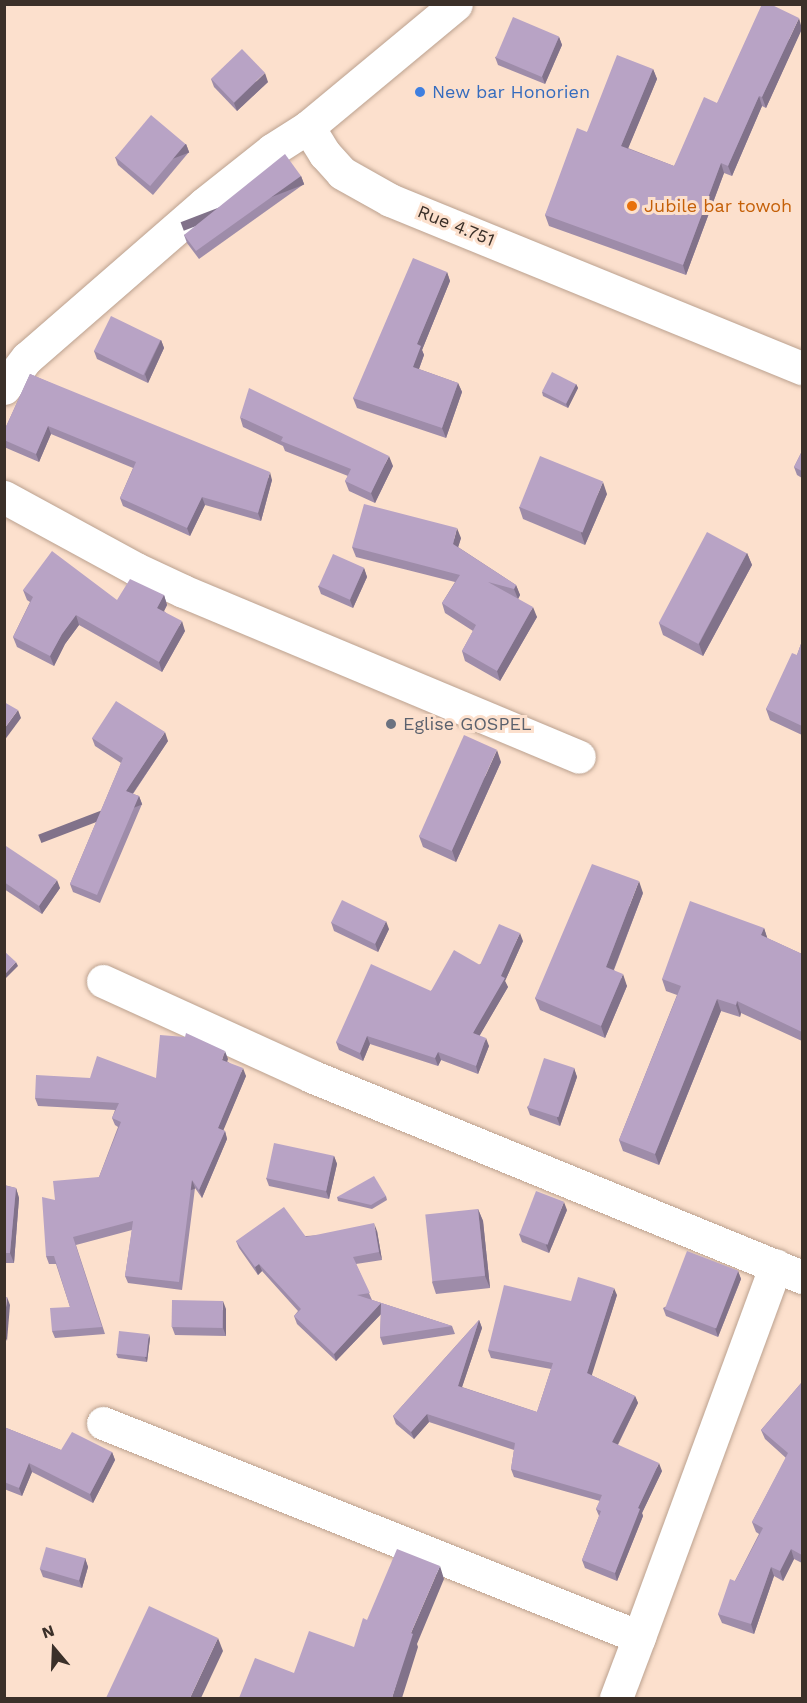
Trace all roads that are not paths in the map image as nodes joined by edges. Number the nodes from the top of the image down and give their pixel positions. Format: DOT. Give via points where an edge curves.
graph roads {
  1 [pos="456,4"];
  2 [pos="308,127"];
  3 [pos="802,368"];
  4 [pos="4,388"];
  5 [pos="4,497"];
  6 [pos="579,758"];
  7 [pos="103,981"];
  8 [pos="789,1271"];
  9 [pos="103,1423"];
  10 [pos="639,1637"];
  11 [pos="616,1698"];
  1 -- 2 [label="street"];
  2 -- 3 [label="street, Rue 4.751" via="342,173 390,200"];
  2 -- 4 [label="street" via="204,204 27,358"];
  5 -- 6 [label="street" via="183,591"];
  7 -- 8 [label="street" via="311,1076"];
  8 -- 10 [label="street"];
  9 -- 10 [label="street"];
  10 -- 11 [label="street"];
}
